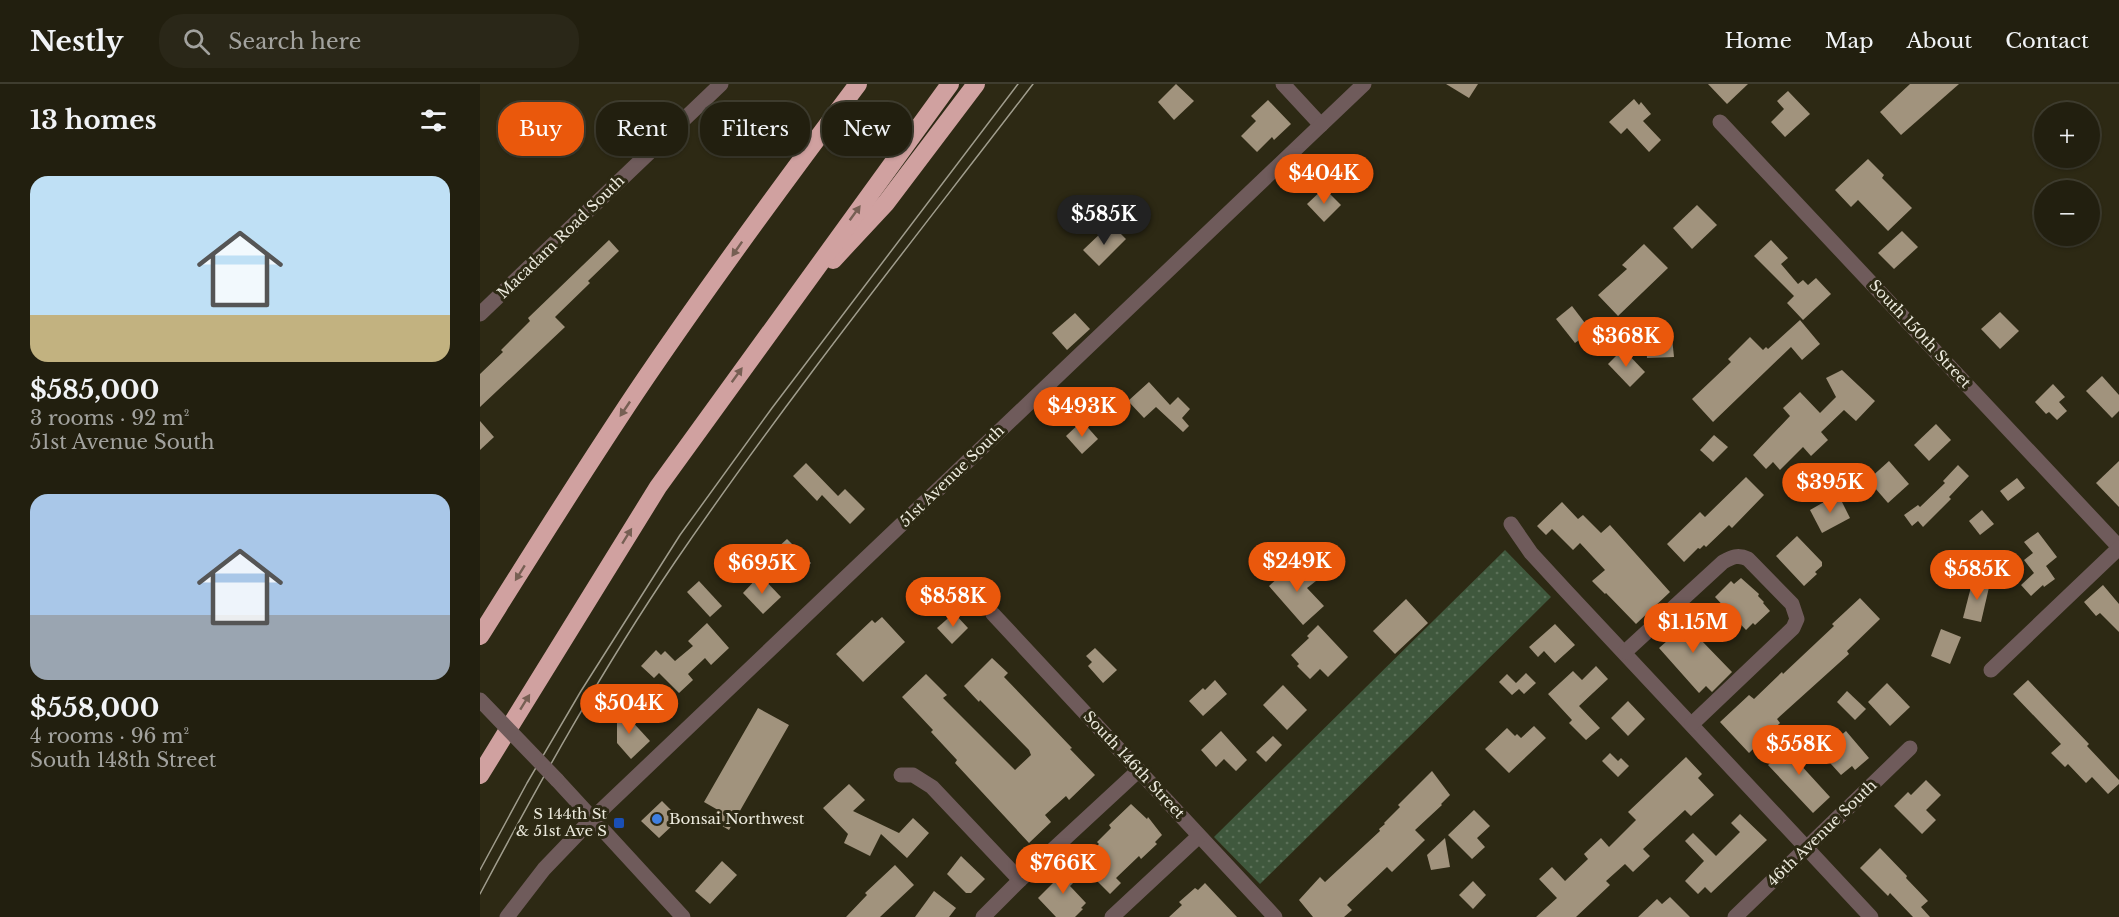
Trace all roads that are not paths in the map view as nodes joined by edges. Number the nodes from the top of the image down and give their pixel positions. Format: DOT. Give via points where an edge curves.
graph roads {
  1 [pos="721,84"];
  2 [pos="843,84"];
  3 [pos="858,84"];
  4 [pos="950,84"];
  5 [pos="976,84"];
  6 [pos="1283,84"];
  7 [pos="1364,84"];
  8 [pos="1720,122"];
  9 [pos="1321,124"];
  10 [pos="771,201"];
  11 [pos="480,314"];
  12 [pos="771,328"];
  13 [pos="1511,524"];
  14 [pos="2119,548"];
  15 [pos="993,614"];
  16 [pos="480,636"];
  17 [pos="1625,652"];
  18 [pos="1991,670"];
  19 [pos="480,700"];
  20 [pos="1692,724"];
  21 [pos="1910,748"];
  22 [pos="1139,770"];
  23 [pos="481,772"];
  24 [pos="901,776"];
  25 [pos="592,819"];
  26 [pos="1199,836"];
  27 [pos="1806,848"];
  28 [pos="1020,880"];
  29 [pos="507,917"];
  30 [pos="683,917"];
  31 [pos="982,917"];
  32 [pos="1112,917"];
  33 [pos="1275,917"];
  34 [pos="1735,917"];
  35 [pos="1871,917"];
  1 -- 11 [label="street, Macadam Road South"];
  2 -- 10 [label="highway"];
  3 -- 10 [label="highway"];
  12 -- 4 [label="highway, one-way"];
  5 -- 12 [label="highway" via="886,203"];
  6 -- 9 [label="street"];
  7 -- 9 [label="street, 51st Avenue South"];
  8 -- 14 [label="street, South 150th Street"];
  9 -- 25 [label="street, 51st Avenue South"];
  10 -- 16 [label="highway, one-way" via="597,450"];
  23 -- 12 [label="highway, one-way" via="658,486"];
  13 -- 17 [label="street" via="1531,553"];
  14 -- 18 [label="street"];
  15 -- 22 [label="street, South 146th Street"];
  17 -- 20 [label="street"];
  17 -- 20 [label="street" via="1723,562 1739,555 1748,559 1792,604 1797,619 1793,628"];
  19 -- 25 [label="street, bridge"];
  20 -- 27 [label="street"];
  21 -- 27 [label="street, 46th Avenue South"];
  22 -- 26 [label="street, South 146th Street"];
  22 -- 28 [label="street"];
  24 -- 28 [label="street" via="913,775 932,787"];
  25 -- 29 [label="street" via="543,869"];
  25 -- 30 [label="street"];
  26 -- 32 [label="street"];
  26 -- 33 [label="street, South 146th Street"];
  27 -- 34 [label="street, 46th Avenue South"];
  27 -- 35 [label="street"];
  28 -- 31 [label="street"];
}
